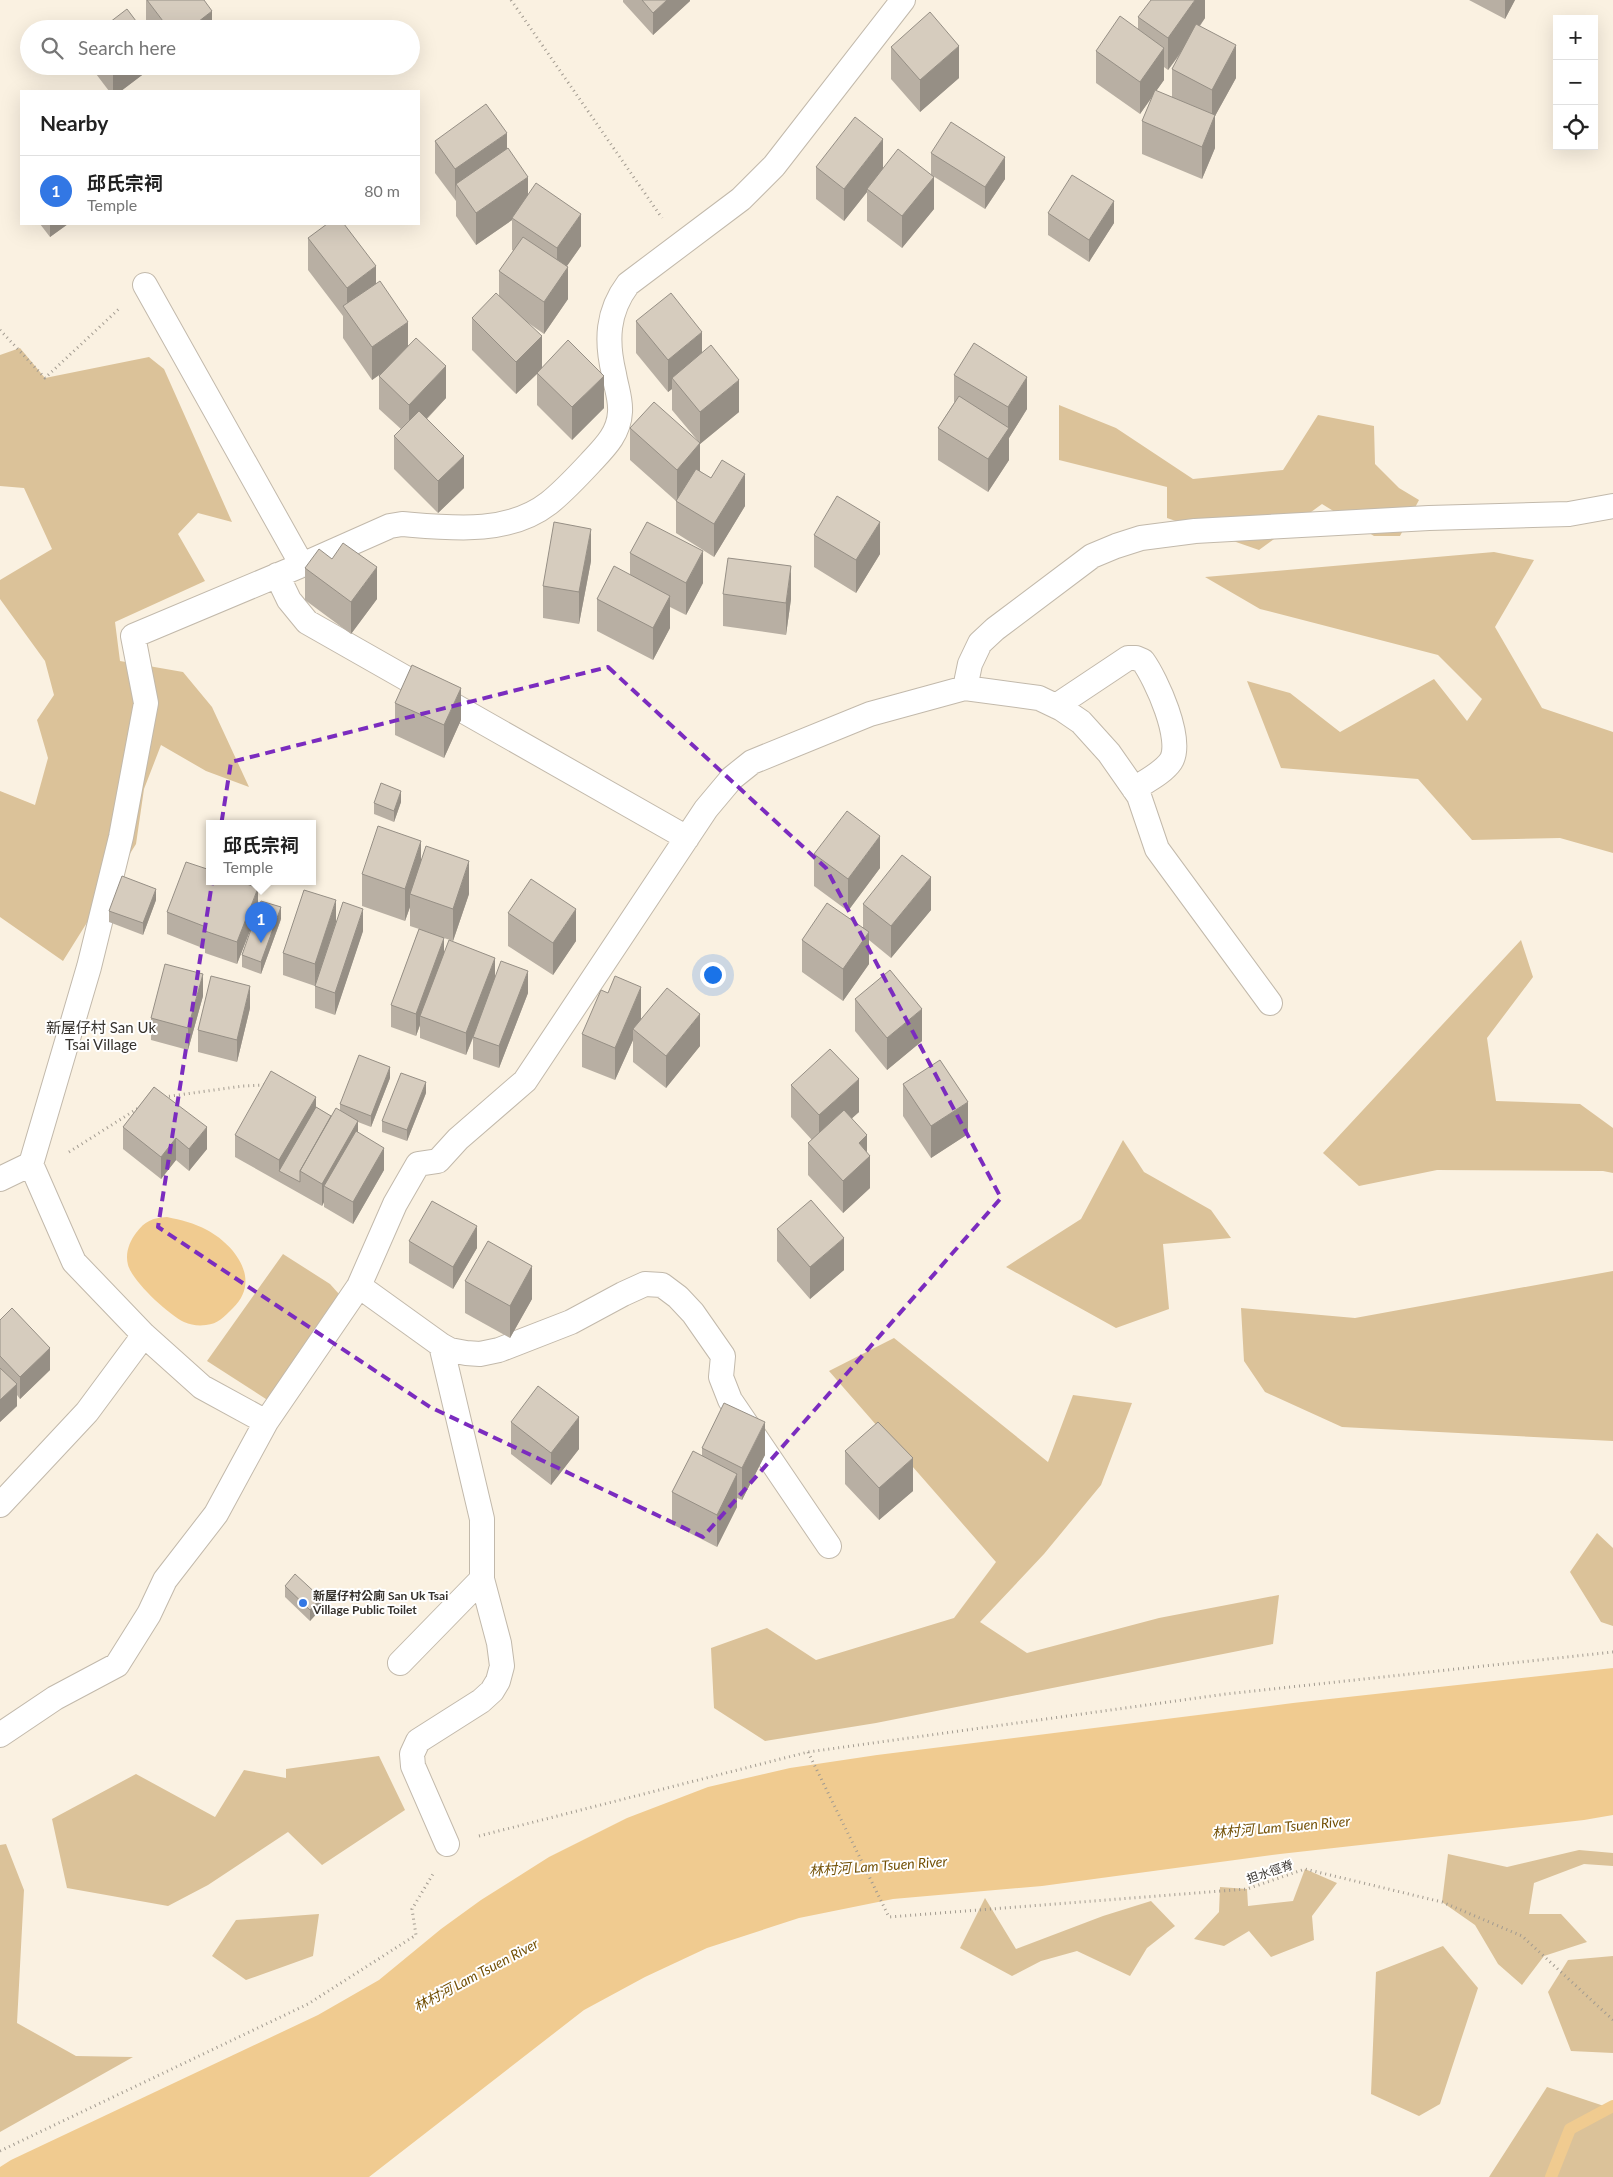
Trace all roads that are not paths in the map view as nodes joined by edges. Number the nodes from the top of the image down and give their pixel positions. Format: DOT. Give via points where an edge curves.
graph roads {
  1 [pos="903,0"];
  2 [pos="145,285"];
  3 [pos="1613,506"];
  4 [pos="302,565"];
  5 [pos="277,575"];
  6 [pos="965,688"];
  7 [pos="1056,706"];
  8 [pos="1134,790"];
  9 [pos="687,838"];
  10 [pos="1270,1003"];
  11 [pos="31,1164"];
  12 [pos="0,1179"];
  13 [pos="359,1286"];
  14 [pos="144,1335"];
  15 [pos="441,1345"];
  16 [pos="266,1422"];
  17 [pos="0,1505"];
  18 [pos="829,1546"];
  19 [pos="482,1579"];
  20 [pos="400,1663"];
  21 [pos="0,1735"];
  22 [pos="447,1844"];
  1 -- 4 [label="lane" via="757,184 628,284 619,296 609,330 620,419 610,441 568,487 548,504 522,518 485,528 390,526"];
  2 -- 4 [label="lane"];
  3 -- 6 [label="lane" via="1569,514 1195,531 1133,541 1092,556 995,629 980,643 970,664"];
  4 -- 5 [label="lane"];
  5 -- 9 [label="lane" via="289,600 307,622"];
  5 -- 11 [label="lane" via="133,636 146,703 122,827 89,966"];
  6 -- 7 [label="lane" via="1039,698"];
  6 -- 9 [label="lane" via="870,714 752,762 732,778"];
  7 -- 8 [label="lane" via="1081,722"];
  7 -- 8 [label="lane" via="1128,658 1144,661 1171,720 1175,746 1166,768"];
  8 -- 10 [label="lane" via="1142,803 1157,849"];
  9 -- 13 [label="lane" via="525,1081 458,1139 438,1161 418,1164"];
  11 -- 12 [label="lane"];
  11 -- 14 [label="lane" via="74,1262"];
  13 -- 15 [label="lane"];
  13 -- 16 [label="lane"];
  14 -- 16 [label="lane" via="202,1387"];
  14 -- 17 [label="lane" via="87,1412"];
  15 -- 18 [label="lane" via="466,1353 499,1350 571,1322 645,1284 662,1285 693,1312 723,1356 721,1377 730,1400"];
  15 -- 19 [label="lane" via="482,1519"];
  16 -- 21 [label="lane" via="216,1514 164,1580 149,1614 117,1665 56,1698"];
  19 -- 20 [label="lane"];
  19 -- 22 [label="lane" via="499,1643 502,1666 498,1681 481,1701 418,1741 412,1754 412,1766"];
}
